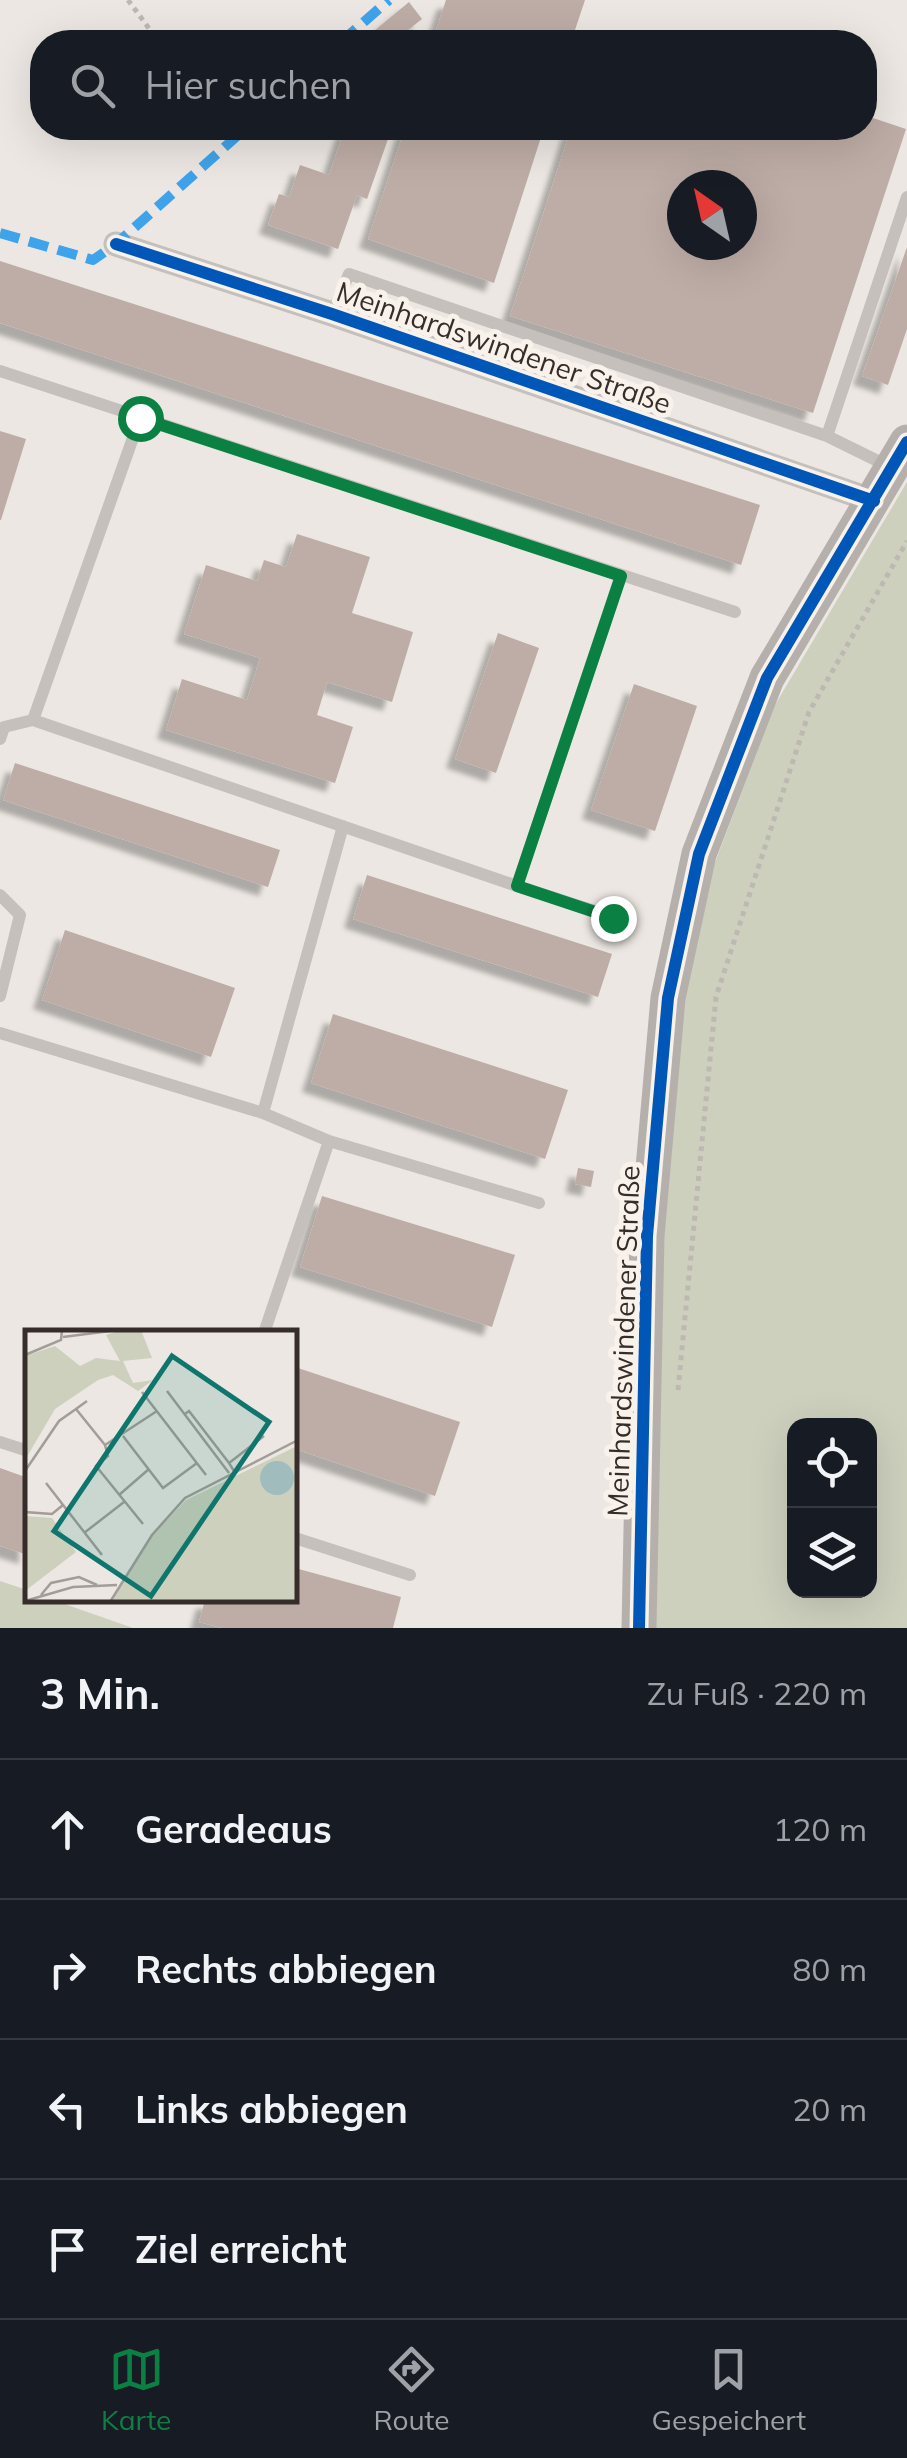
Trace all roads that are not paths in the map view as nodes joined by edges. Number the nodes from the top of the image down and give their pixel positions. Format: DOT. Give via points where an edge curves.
graph roads {
  1 [pos="907,197"];
  2 [pos="116,244"];
  3 [pos="332,314"];
  4 [pos="0,371"];
  5 [pos="140,418"];
  6 [pos="827,436"];
  7 [pos="899,455"];
  8 [pos="874,501"];
  9 [pos="621,576"];
  10 [pos="735,612"];
  11 [pos="34,720"];
  12 [pos="0,739"];
  13 [pos="343,826"];
  14 [pos="517,886"];
  15 [pos="0,895"];
  16 [pos="613,918"];
  17 [pos="0,996"];
  18 [pos="0,1032"];
  19 [pos="264,1114"];
  20 [pos="329,1142"];
  21 [pos="539,1203"];
  22 [pos="265,1330"];
  23 [pos="0,1442"];
  24 [pos="25,1450"];
  25 [pos="298,1539"];
  26 [pos="410,1576"];
  27 [pos="640,1628"];
  1 -- 6 [label="lane"];
  2 -- 3 [label="street, Meinhardswindener Straße"];
  3 -- 6 [label="lane" via="349,274"];
  3 -- 8 [label="street, Meinhardswindener Straße"];
  4 -- 5 [label="lane"];
  5 -- 9 [label="lane"];
  5 -- 11 [label="lane"];
  6 -- 7 [label="lane"];
  7 -- 8 [label="street, Meinhardswindener Straße"];
  8 -- 27 [label="street, Meinhardswindener Straße" via="768,678 699,854 668,998 647,1236"];
  9 -- 10 [label="lane"];
  9 -- 14 [label="lane"];
  11 -- 12 [label="lane" via="4,727"];
  11 -- 13 [label="lane"];
  13 -- 14 [label="lane"];
  13 -- 19 [label="lane"];
  14 -- 16 [label="lane"];
  15 -- 17 [label="lane" via="20,914"];
  18 -- 19 [label="lane"];
  19 -- 20 [label="lane"];
  20 -- 21 [label="lane"];
  20 -- 22 [label="lane"];
  23 -- 24 [label="lane"];
  25 -- 26 [label="lane"];
}
